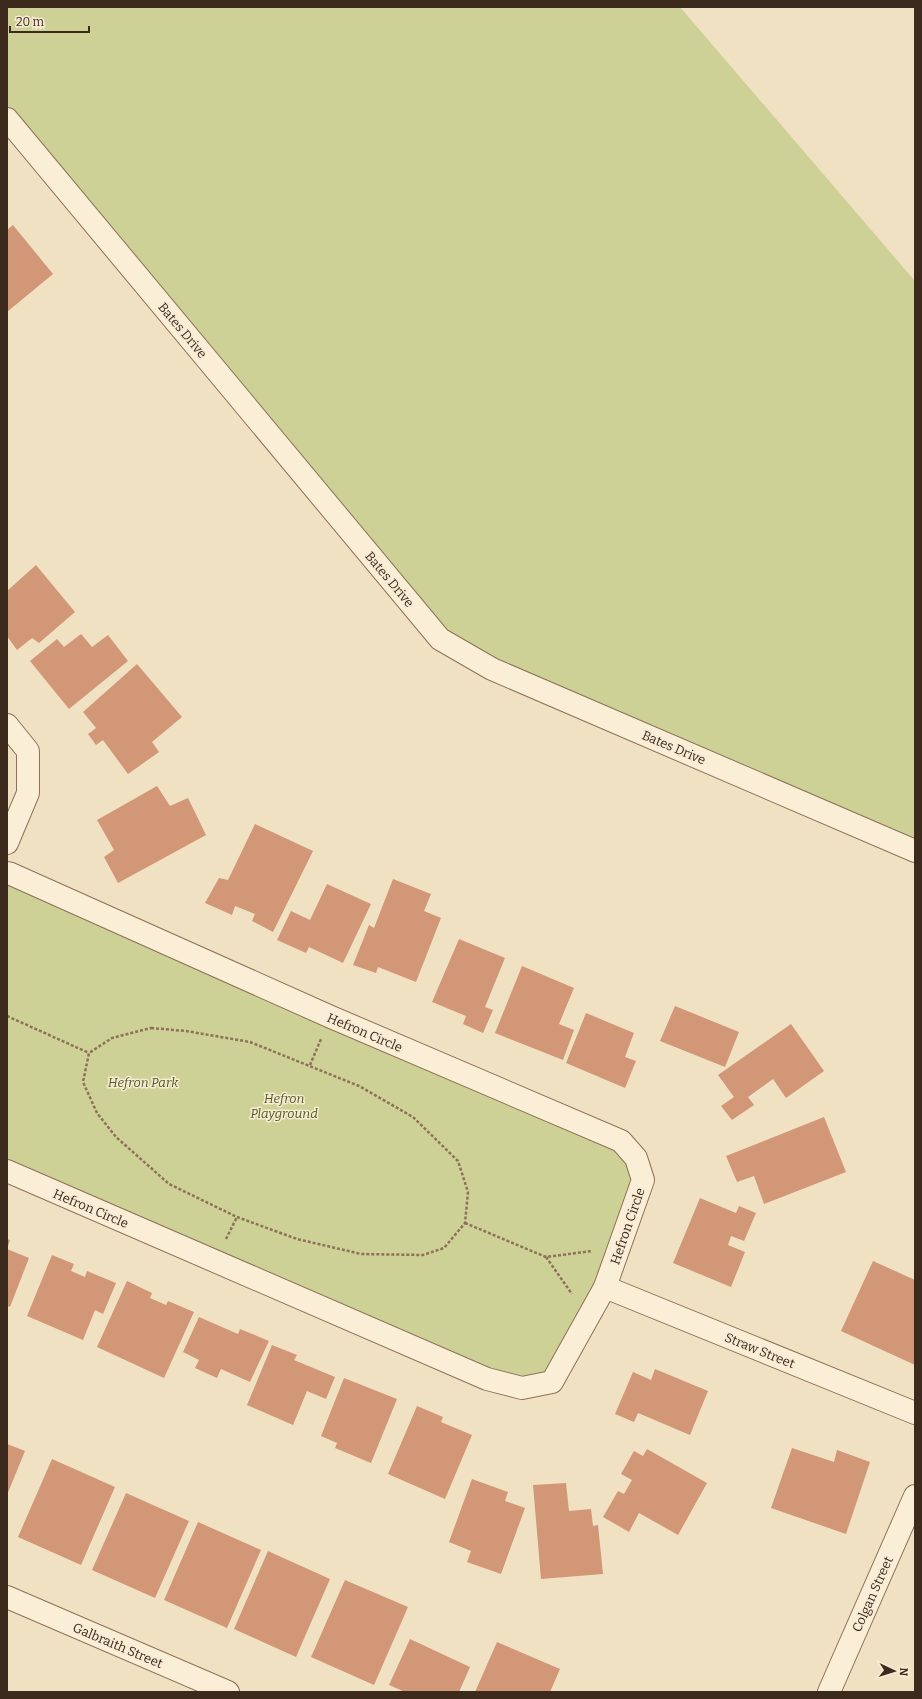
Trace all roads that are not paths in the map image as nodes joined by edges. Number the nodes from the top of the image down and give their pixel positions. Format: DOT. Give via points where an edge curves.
graph roads {
  1 [pos="7,119"];
  2 [pos="7,725"];
  3 [pos="7,843"];
  4 [pos="915,851"];
  5 [pos="7,873"];
  6 [pos="7,1171"];
  7 [pos="605,1287"];
  8 [pos="915,1413"];
  9 [pos="915,1496"];
  10 [pos="7,1597"];
  11 [pos="228,1692"];
  12 [pos="829,1692"];
  1 -- 4 [label="street, Bates Drive" via="440,639 492,669"];
  2 -- 3 [label="street" via="28,751 28,793"];
  5 -- 7 [label="street, Hefron Circle" via="331,1017 621,1141 636,1158 643,1180"];
  6 -- 7 [label="street, Hefron Circle" via="487,1379 522,1388 552,1382"];
  7 -- 8 [label="street, Straw Street"];
  9 -- 12 [label="street, Colgan Street"];
  10 -- 11 [label="street, Galbraith Street"];
}
